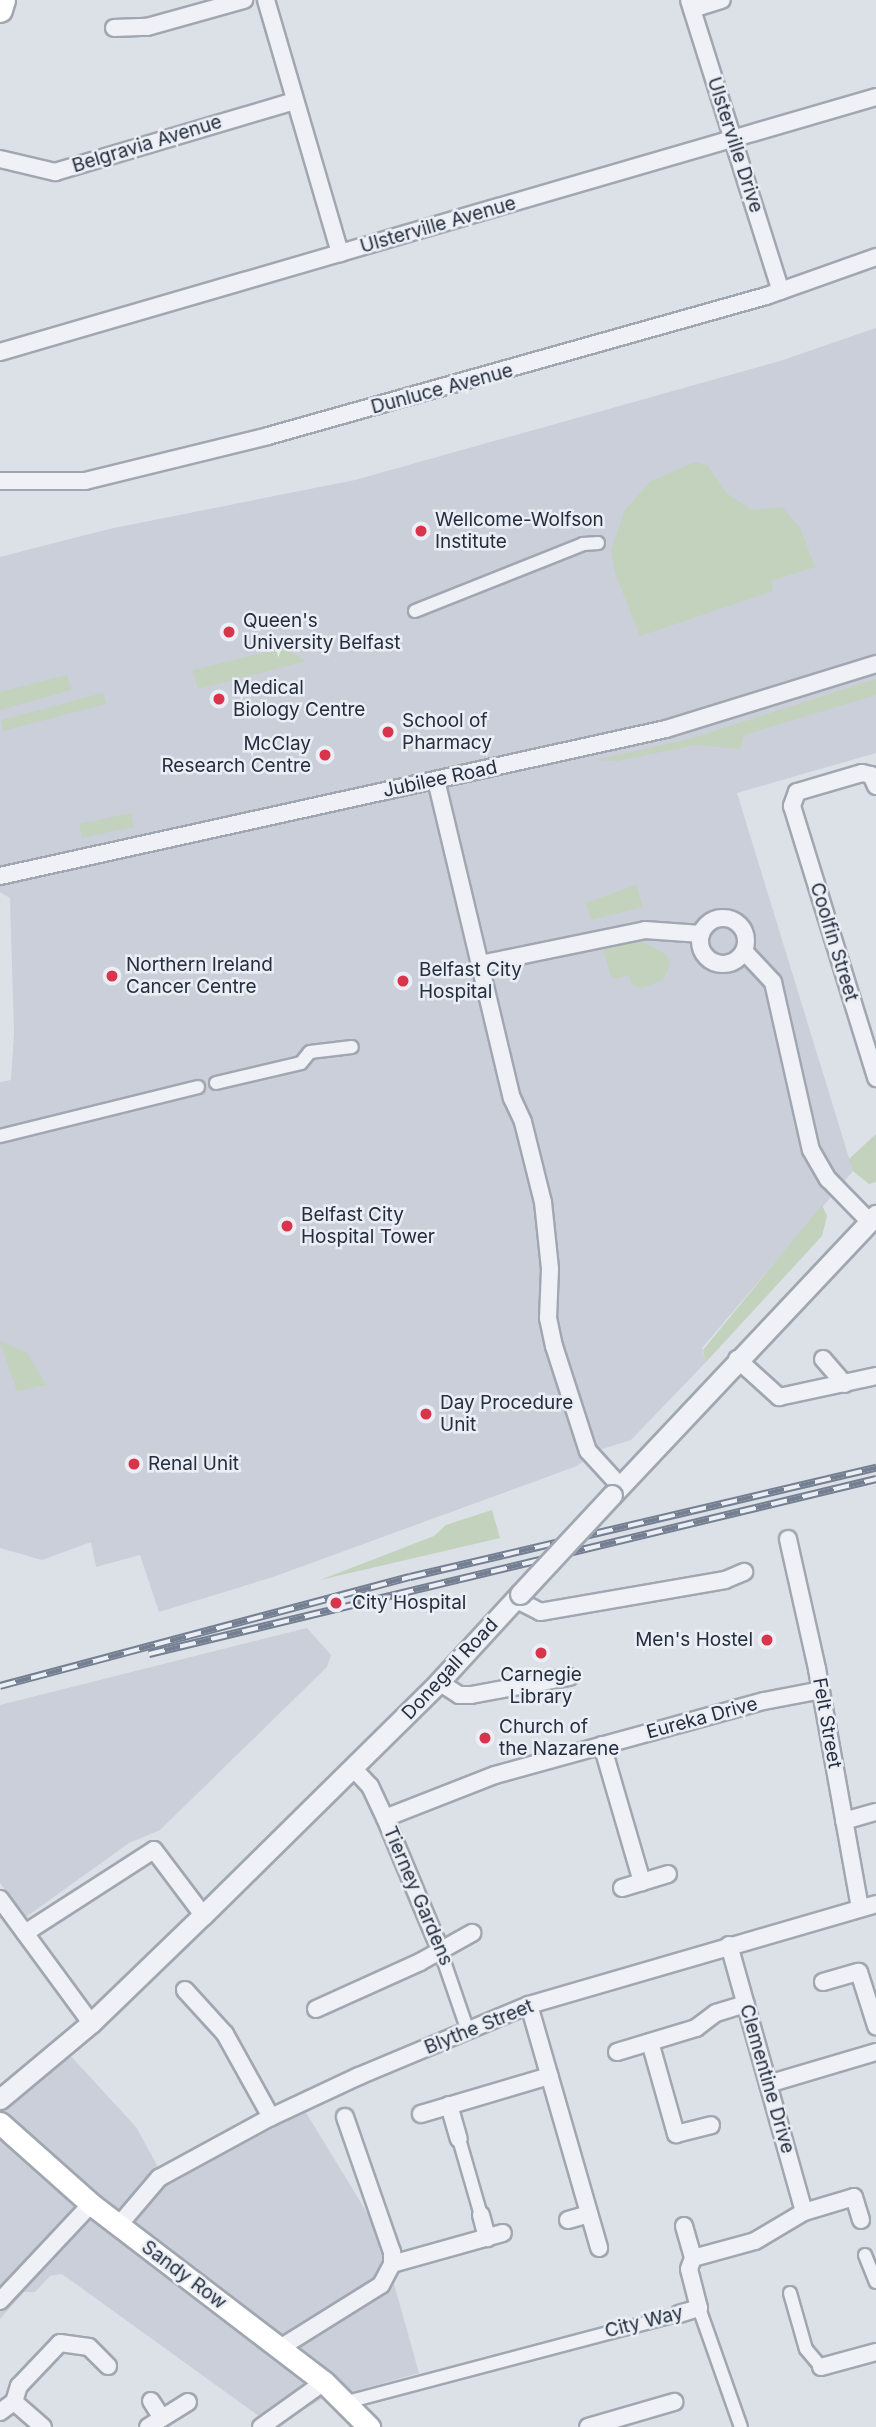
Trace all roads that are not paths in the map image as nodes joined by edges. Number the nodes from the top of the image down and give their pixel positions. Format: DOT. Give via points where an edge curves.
graph roads {
  1 [pos="3,0"];
  2 [pos="244,0"];
  3 [pos="266,0"];
  4 [pos="722,0"];
  5 [pos="690,5"];
  6 [pos="0,10"];
  7 [pos="114,29"];
  8 [pos="876,97"];
  9 [pos="294,101"];
  10 [pos="735,140"];
  11 [pos="0,159"];
  12 [pos="340,253"];
  13 [pos="876,257"];
  14 [pos="781,291"];
  15 [pos="0,352"];
  16 [pos="0,481"];
  17 [pos="598,543"];
  18 [pos="415,611"];
  19 [pos="876,664"];
  20 [pos="436,780"];
  21 [pos="875,784"];
  22 [pos="0,876"];
  23 [pos="701,934"];
  24 [pos="744,951"];
  25 [pos="480,964"];
  26 [pos="352,1047"];
  27 [pos="876,1078"];
  28 [pos="216,1083"];
  29 [pos="198,1087"];
  30 [pos="0,1136"];
  31 [pos="873,1218"];
  32 [pos="737,1359"];
  33 [pos="823,1359"];
  34 [pos="876,1376"];
  35 [pos="845,1384"];
  36 [pos="616,1491"];
  37 [pos="788,1539"];
  38 [pos="744,1572"];
  39 [pos="518,1597"];
  40 [pos="569,1677"];
  41 [pos="439,1682"];
  42 [pos="821,1690"];
  43 [pos="602,1745"];
  44 [pos="353,1768"];
  45 [pos="876,1812"];
  46 [pos="385,1818"];
  47 [pos="844,1821"];
  48 [pos="668,1874"];
  49 [pos="642,1882"];
  50 [pos="622,1888"];
  51 [pos="0,1899"];
  52 [pos="868,1906"];
  53 [pos="203,1915"];
  54 [pos="25,1933"];
  55 [pos="472,1933"];
  56 [pos="729,1945"];
  57 [pos="439,1947"];
  58 [pos="823,1982"];
  59 [pos="185,1990"];
  60 [pos="746,2004"];
  61 [pos="529,2005"];
  62 [pos="316,2009"];
  63 [pos="90,2023"];
  64 [pos="876,2026"];
  65 [pos="468,2031"];
  66 [pos="650,2042"];
  67 [pos="617,2052"];
  68 [pos="876,2052"];
  69 [pos="549,2076"];
  70 [pos="768,2084"];
  71 [pos="0,2099"];
  72 [pos="449,2105"];
  73 [pos="421,2113"];
  74 [pos="271,2117"];
  75 [pos="345,2117"];
  76 [pos="0,2123"];
  77 [pos="711,2125"];
  78 [pos="459,2139"];
  79 [pos="91,2204"];
  80 [pos="804,2212"];
  81 [pos="589,2214"];
  82 [pos="481,2215"];
  83 [pos="569,2220"];
  84 [pos="861,2220"];
  85 [pos="119,2225"];
  86 [pos="684,2226"];
  87 [pos="599,2248"];
  88 [pos="866,2255"];
  89 [pos="692,2258"];
  90 [pos="392,2264"];
  91 [pos="876,2282"];
  92 [pos="3,2290"];
  93 [pos="790,2293"];
  94 [pos="699,2308"];
  95 [pos="679,2314"];
  96 [pos="279,2348"];
  97 [pos="876,2352"];
  98 [pos="108,2366"];
  99 [pos="821,2367"];
  100 [pos="324,2382"];
  101 [pos="151,2401"];
  102 [pos="15,2402"];
  103 [pos="188,2402"];
  104 [pos="347,2402"];
  105 [pos="674,2402"];
  106 [pos="0,2412"];
  107 [pos="155,2423"];
  108 [pos="43,2427"];
  109 [pos="261,2427"];
  110 [pos="369,2427"];
  111 [pos="588,2427"];
  112 [pos="741,2427"];
  1 -- 6 [label="main road"];
  2 -- 7 [label="street" via="147,27"];
  3 -- 9 [label="street"];
  4 -- 5 [label="street"];
  5 -- 10 [label="street, Ulsterville Drive"];
  8 -- 10 [label="street, Ulsterville Avenue"];
  9 -- 11 [label="street, Belgravia Avenue" via="55,172"];
  9 -- 12 [label="street"];
  10 -- 12 [label="street, Ulsterville Avenue"];
  10 -- 14 [label="street, Ulsterville Drive"];
  12 -- 15 [label="street, Ulsterville Avenue"];
  13 -- 14 [label="street, Dunluce Avenue"];
  14 -- 16 [label="street, Dunluce Avenue" via="268,436 85,481"];
  17 -- 18 [label="street" via="583,544"];
  19 -- 20 [label="street, Jubilee Road" via="691,723"];
  20 -- 22 [label="street, Jubilee Road"];
  20 -- 25 [label="street"];
  21 -- 27 [label="street, Coolfin Street" via="862,773 797,792 792,806"];
  23 -- 24 [label="street" via="702,949 712,961 734,962"];
  23 -- 24 [label="street" via="718,918 734,920 746,937"];
  23 -- 25 [label="street" via="645,930"];
  24 -- 31 [label="street" via="774,982 811,1150 828,1179"];
  25 -- 36 [label="street" via="543,1202 550,1269 548,1318 554,1346 588,1451"];
  26 -- 28 [label="street" via="310,1052 301,1063"];
  29 -- 30 [label="street"];
  31 -- 32 [label="street, Donegall Road"];
  32 -- 35 [label="street" via="779,1397"];
  32 -- 36 [label="street, Donegall Road"];
  33 -- 35 [label="street"];
  34 -- 35 [label="street"];
  36 -- 39 [label="street, Donegall Road, bridge"];
  37 -- 42 [label="street, Felt Street"];
  38 -- 39 [label="street" via="725,1580 540,1612"];
  39 -- 41 [label="street, Donegall Road"];
  40 -- 41 [label="street" via="471,1695 459,1695"];
  41 -- 44 [label="street, Donegall Road"];
  42 -- 43 [label="street, Eureka Drive"];
  42 -- 47 [label="street, Felt Street"];
  43 -- 46 [label="street, Eureka Drive" via="495,1775"];
  43 -- 49 [label="street"];
  44 -- 46 [label="street, Tierney Gardens" via="370,1786"];
  44 -- 53 [label="street, Donegall Road"];
  45 -- 47 [label="street"];
  46 -- 57 [label="street, Tierney Gardens"];
  47 -- 52 [label="street, Felt Street"];
  48 -- 49 [label="street"];
  49 -- 50 [label="street"];
  51 -- 54 [label="street"];
  52 -- 56 [label="street, Blythe Street"];
  53 -- 54 [label="street" via="154,1850"];
  53 -- 63 [label="street, Donegall Road"];
  54 -- 63 [label="street"];
  55 -- 57 [label="street"];
  56 -- 60 [label="street, Clementine Drive"];
  56 -- 61 [label="street, Blythe Street"];
  57 -- 62 [label="street" via="420,1962"];
  57 -- 65 [label="street, Tierney Gardens"];
  58 -- 64 [label="street" via="859,1972"];
  59 -- 74 [label="street" via="225,2034"];
  60 -- 66 [label="street" via="716,2014 696,2028"];
  60 -- 70 [label="street, Clementine Drive"];
  61 -- 65 [label="street, Blythe Street"];
  61 -- 69 [label="street"];
  63 -- 71 [label="street, Donegall Road"];
  65 -- 74 [label="street, Blythe Street"];
  66 -- 67 [label="street"];
  66 -- 77 [label="street" via="676,2134"];
  68 -- 70 [label="street"];
  69 -- 72 [label="street"];
  69 -- 81 [label="street"];
  70 -- 80 [label="street, Clementine Drive"];
  72 -- 73 [label="street"];
  72 -- 78 [label="street"];
  74 -- 85 [label="street, Blythe Street" via="159,2178"];
  75 -- 90 [label="street" via="393,2252"];
  76 -- 79 [label="main road, Sandy Row"];
  78 -- 82 [label="street"];
  79 -- 85 [label="main road, Sandy Row"];
  79 -- 92 [label="street"];
  80 -- 84 [label="street" via="854,2197"];
  80 -- 89 [label="street" via="755,2241"];
  81 -- 83 [label="street"];
  81 -- 87 [label="street"];
  82 -- 90 [label="street" via="495,2236"];
  85 -- 96 [label="main road, Sandy Row"];
  86 -- 89 [label="street, City Way"];
  88 -- 91 [label="street"];
  89 -- 94 [label="street, City Way" via="689,2269"];
  90 -- 96 [label="street" via="381,2284"];
  93 -- 99 [label="street" via="806,2349"];
  94 -- 95 [label="street, City Way"];
  94 -- 112 [label="street"];
  95 -- 104 [label="street, City Way"];
  96 -- 100 [label="main road, Sandy Row"];
  97 -- 99 [label="street"];
  98 -- 102 [label="street" via="89,2347 60,2343 19,2386"];
  100 -- 104 [label="main road, Sandy Row"];
  100 -- 109 [label="street"];
  101 -- 107 [label="street"];
  102 -- 106 [label="street"];
  102 -- 108 [label="street"];
  103 -- 107 [label="street"];
  104 -- 110 [label="main road, Sandy Row"];
  105 -- 111 [label="street"];
}
